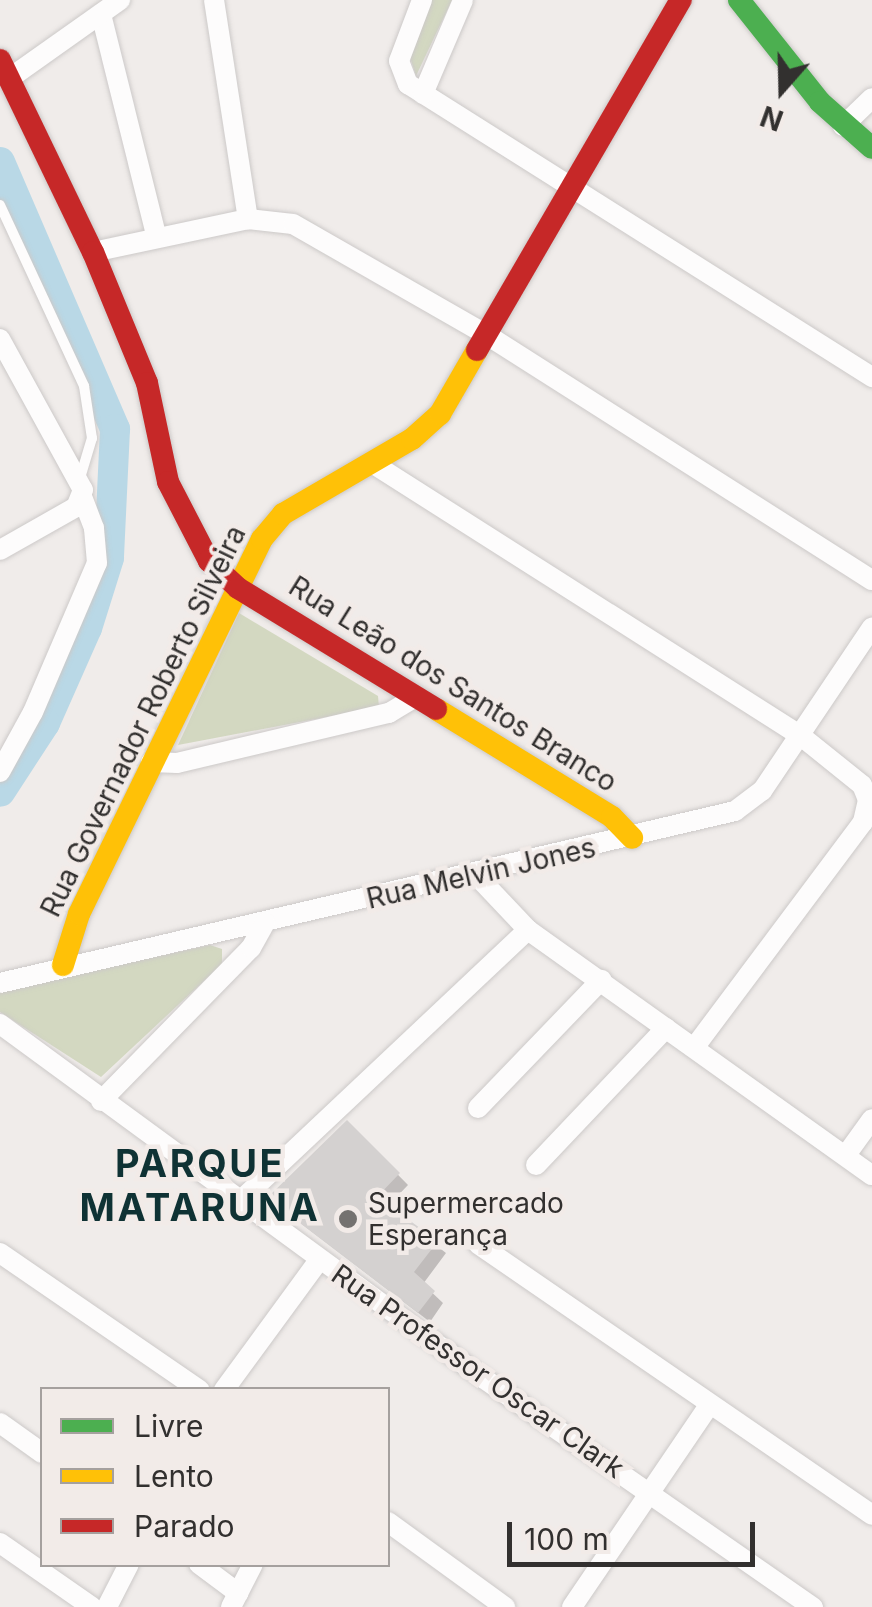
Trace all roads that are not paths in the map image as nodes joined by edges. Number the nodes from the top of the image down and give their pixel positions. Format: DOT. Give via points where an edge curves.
graph roads {
  1 [pos="120,0"];
  2 [pos="214,0"];
  3 [pos="422,0"];
  4 [pos="463,0"];
  5 [pos="681,0"];
  6 [pos="739,0"];
  7 [pos="101,14"];
  8 [pos="5,69"];
  9 [pos="423,94"];
  10 [pos="872,98"];
  11 [pos="844,126"];
  12 [pos="872,148"];
  13 [pos="576,187"];
  14 [pos="0,205"];
  15 [pos="248,219"];
  16 [pos="156,235"];
  17 [pos="93,252"];
  18 [pos="487,335"];
  19 [pos="0,339"];
  20 [pos="872,377"];
  21 [pos="372,462"];
  22 [pos="81,488"];
  23 [pos="0,550"];
  24 [pos="872,580"];
  25 [pos="238,588"];
  26 [pos="872,627"];
  27 [pos="416,697"];
  28 [pos="801,736"];
  29 [pos="150,762"];
  30 [pos="0,772"];
  31 [pos="632,838"];
  32 [pos="476,875"];
  33 [pos="265,923"];
  34 [pos="528,930"];
  35 [pos="63,965"];
  36 [pos="602,980"];
  37 [pos="0,983"];
  38 [pos="0,1024"];
  39 [pos="666,1028"];
  40 [pos="694,1048"];
  41 [pos="101,1100"];
  42 [pos="478,1108"];
  43 [pos="872,1119"];
  44 [pos="846,1155"];
  45 [pos="536,1166"];
  46 [pos="872,1176"];
  47 [pos="239,1202"];
  48 [pos="478,1244"];
  49 [pos="0,1252"];
  50 [pos="320,1259"];
  51 [pos="196,1387"];
  52 [pos="226,1387"];
  53 [pos="710,1404"];
  54 [pos="0,1423"];
  55 [pos="40,1452"];
  56 [pos="654,1495"];
  57 [pos="872,1515"];
  58 [pos="390,1523"];
  59 [pos="0,1543"];
  60 [pos="127,1567"];
  61 [pos="201,1567"];
  62 [pos="250,1567"];
  63 [pos="234,1600"];
  64 [pos="92,1607"];
  65 [pos="107,1607"];
  66 [pos="505,1607"];
  67 [pos="572,1607"];
  68 [pos="813,1607"];
  1 -- 7 [label="street"];
  2 -- 15 [label="street"];
  3 -- 9 [label="street" via="399,61 402,78"];
  4 -- 9 [label="street"];
  5 -- 13 [label="street, Rua Governador Roberto Silveira"];
  6 -- 11 [label="street"];
  7 -- 8 [label="street"];
  7 -- 16 [label="street"];
  8 -- 17 [label="street, Rua Leão dos Santos Branco"];
  9 -- 13 [label="street"];
  10 -- 11 [label="street"];
  11 -- 12 [label="street"];
  13 -- 18 [label="street, Rua Governador Roberto Silveira"];
  13 -- 20 [label="street"];
  14 -- 22 [label="lane" via="84,386 92,438"];
  15 -- 16 [label="street"];
  15 -- 18 [label="street" via="293,224"];
  16 -- 17 [label="street"];
  17 -- 25 [label="street, Rua Leão dos Santos Branco" via="147,383 175,498 209,561"];
  18 -- 21 [label="street, Rua Governador Roberto Silveira" via="440,414"];
  18 -- 24 [label="street"];
  19 -- 22 [label="street"];
  21 -- 25 [label="street, Rua Governador Roberto Silveira" via="283,514"];
  21 -- 28 [label="street"];
  22 -- 23 [label="street" via="76,508"];
  22 -- 30 [label="street" via="96,563"];
  25 -- 27 [label="street, Rua Leão dos Santos Branco"];
  25 -- 29 [label="street, Rua Governador Roberto Silveira"];
  26 -- 28 [label="street, Rua Melvin Jones"];
  27 -- 29 [label="street" via="389,713 176,763"];
  27 -- 31 [label="street, Rua Leão dos Santos Branco" via="612,817"];
  28 -- 31 [label="street, Rua Melvin Jones" via="750,803"];
  28 -- 40 [label="street" via="851,771 868,810"];
  29 -- 35 [label="street, Rua Governador Roberto Silveira" via="79,914"];
  31 -- 32 [label="street, Rua Melvin Jones"];
  32 -- 33 [label="street, Rua Melvin Jones"];
  32 -- 34 [label="street"];
  33 -- 35 [label="street, Rua Melvin Jones"];
  33 -- 41 [label="street" via="251,948"];
  34 -- 36 [label="street"];
  34 -- 47 [label="street"];
  35 -- 37 [label="street, Rua Melvin Jones"];
  36 -- 39 [label="street"];
  36 -- 42 [label="street"];
  38 -- 41 [label="street, Rua Professor Oscar Clark"];
  39 -- 40 [label="street"];
  39 -- 45 [label="street"];
  40 -- 44 [label="street"];
  41 -- 47 [label="street, Rua Professor Oscar Clark"];
  43 -- 44 [label="street"];
  44 -- 46 [label="street"];
  47 -- 50 [label="street, Rua Professor Oscar Clark"];
  48 -- 53 [label="street"];
  49 -- 51 [label="street"];
  50 -- 52 [label="street"];
  50 -- 56 [label="street, Rua Professor Oscar Clark"];
  53 -- 56 [label="street"];
  53 -- 57 [label="street"];
  54 -- 55 [label="street"];
  56 -- 67 [label="street"];
  56 -- 68 [label="street, Rua Professor Oscar Clark"];
  58 -- 66 [label="street"];
  59 -- 64 [label="street"];
  60 -- 65 [label="street"];
  61 -- 63 [label="street"];
  62 -- 63 [label="street"];
}
